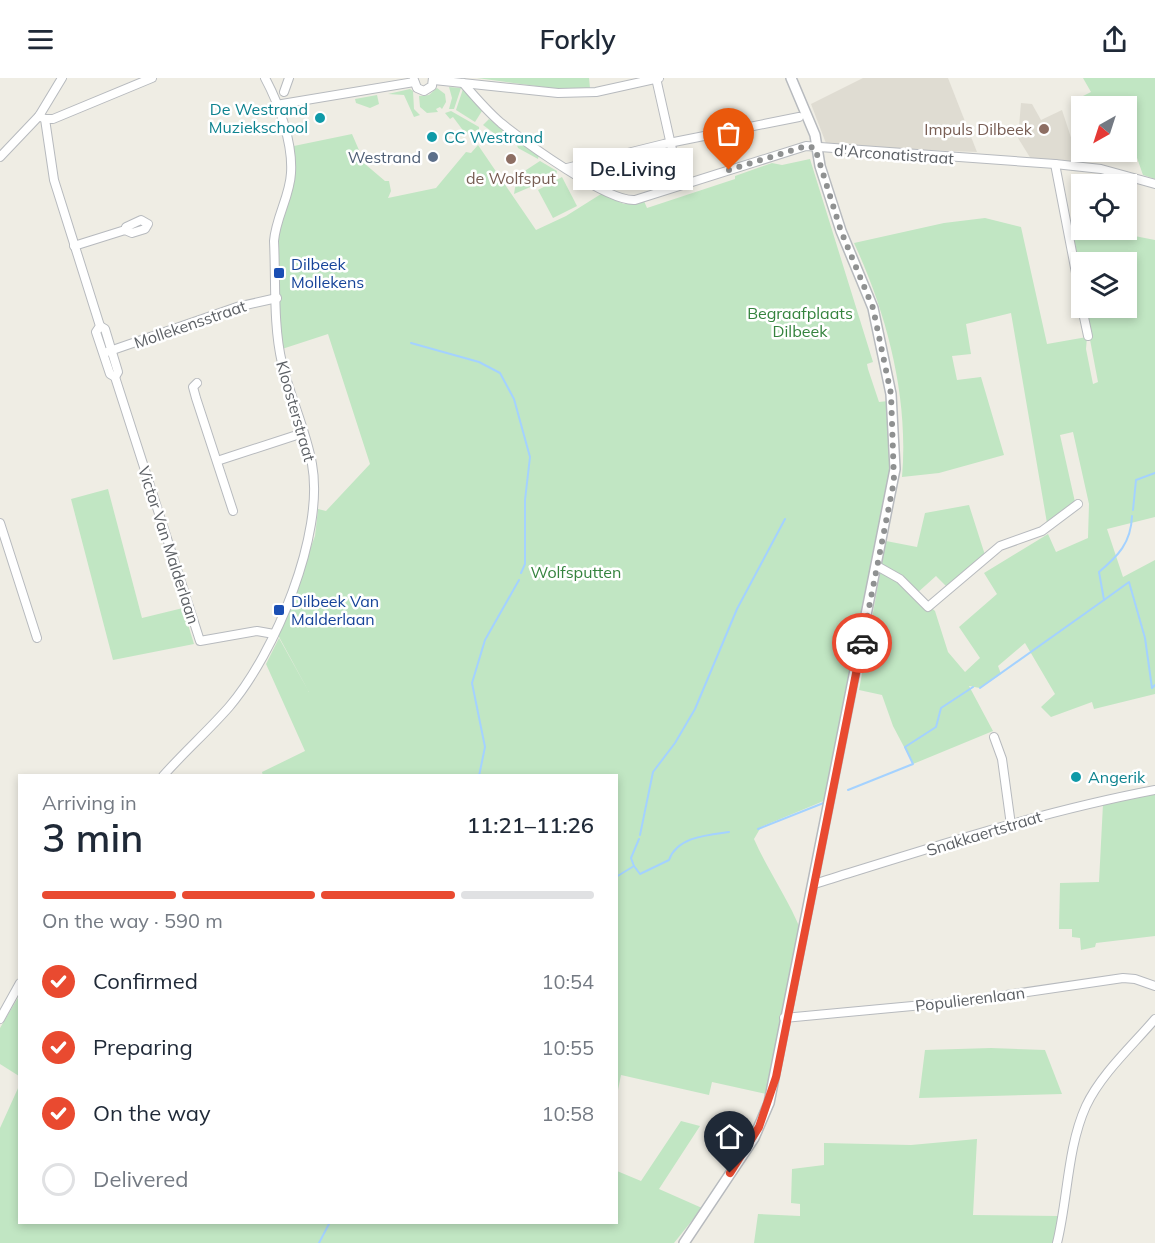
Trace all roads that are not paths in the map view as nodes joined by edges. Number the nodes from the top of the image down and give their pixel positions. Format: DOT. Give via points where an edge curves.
graph roads {
  1 [pos="62,78"];
  2 [pos="152,78"];
  3 [pos="265,78"];
  4 [pos="289,78"];
  5 [pos="657,78"];
  6 [pos="433,79"];
  7 [pos="794,79"];
  8 [pos="414,80"];
  9 [pos="463,83"];
  10 [pos="284,92"];
  11 [pos="276,105"];
  12 [pos="799,117"];
  13 [pos="42,118"];
  14 [pos="671,144"];
  15 [pos="815,148"];
  16 [pos="0,157"];
  17 [pos="1054,164"];
  18 [pos="567,168"];
  19 [pos="1155,184"];
  20 [pos="680,185"];
  21 [pos="125,230"];
  22 [pos="74,246"];
  23 [pos="1071,252"];
  24 [pos="277,298"];
  25 [pos="1084,318"];
  26 [pos="1088,336"];
  27 [pos="107,352"];
  28 [pos="197,383"];
  29 [pos="303,433"];
  30 [pos="217,461"];
  31 [pos="1078,504"];
  32 [pos="233,511"];
  33 [pos="0,523"];
  34 [pos="877,566"];
  35 [pos="274,634"];
  36 [pos="37,638"];
  37 [pos="994,737"];
  38 [pos="165,774"];
  39 [pos="1155,790"];
  40 [pos="1011,825"];
  41 [pos="814,884"];
  42 [pos="1155,986"];
  43 [pos="18,987"];
  44 [pos="785,1018"];
  45 [pos="0,1019"];
  46 [pos="1155,1019"];
  47 [pos="684,1243"];
  48 [pos="1056,1243"];
  1 -- 13 [label="street"];
  2 -- 13 [label="street" via="53,118"];
  3 -- 11 [label="street, Kloosterstraat"];
  4 -- 10 [label="street"];
  5 -- 9 [label="street" via="596,92 568,93"];
  5 -- 14 [label="street"];
  6 -- 8 [label="street" via="424,91 417,88"];
  6 -- 9 [label="street"];
  7 -- 15 [label="street" via="815,135"];
  8 -- 11 [label="street"];
  9 -- 18 [label="street, d'Arconatistraat" via="500,122"];
  11 -- 24 [label="street, Kloosterstraat" via="289,147 291,173 276,226"];
  12 -- 14 [label="street"];
  13 -- 16 [label="street"];
  13 -- 22 [label="street, Victor Van Malderlaan" via="54,180"];
  14 -- 18 [label="street"];
  14 -- 20 [label="street"];
  15 -- 17 [label="street, d'Arconatistraat"];
  15 -- 20 [label="street, d'Arconatistraat" via="806,146"];
  15 -- 34 [label="street" via="841,231 873,308 891,394 895,469"];
  17 -- 19 [label="street, d'Arconatistraat" via="1101,170"];
  17 -- 23 [label="street"];
  18 -- 20 [label="street, d'Arconatistraat" via="622,199 635,200"];
  21 -- 22 [label="street"];
  22 -- 27 [label="street, Victor Van Malderlaan" via="100,326 105,329"];
  24 -- 27 [label="street, Mollekensstraat" via="237,307"];
  24 -- 29 [label="street, Kloosterstraat" via="279,350"];
  25 -- 26 [label="street"];
  27 -- 35 [label="street, Victor Van Malderlaan" via="118,372 115,377 200,641 257,631"];
  28 -- 30 [label="street" via="193,387 195,398"];
  29 -- 30 [label="street"];
  29 -- 35 [label="street, Kloosterstraat" via="312,463 311,535"];
  30 -- 32 [label="street"];
  31 -- 34 [label="street" via="1042,531 1000,546 928,606 900,579"];
  33 -- 36 [label="street"];
  34 -- 41 [label="street"];
  35 -- 38 [label="street, Kloosterstraat" via="254,674 230,706"];
  37 -- 40 [label="street" via="1002,759"];
  39 -- 40 [label="street, Snakkaertstraat" via="1086,803"];
  40 -- 41 [label="street, Snakkaertstraat"];
  41 -- 44 [label="street"];
  42 -- 44 [label="street, Populierenlaan" via="1123,978 966,1001"];
  43 -- 45 [label="street"];
  44 -- 47 [label="street" via="776,1077 764,1115"];
  46 -- 48 [label="street" via="1087,1104 1078,1128"];
}
